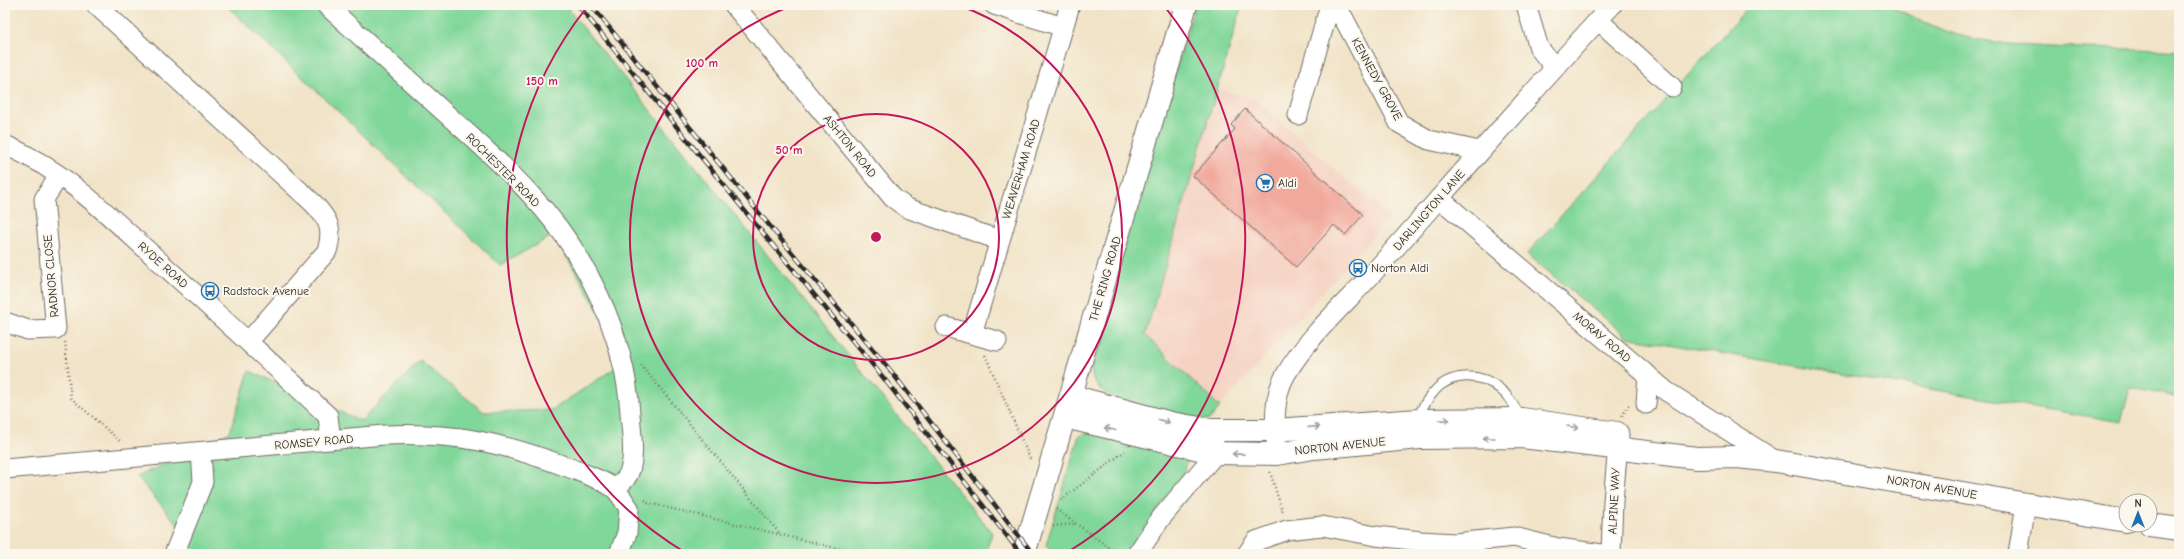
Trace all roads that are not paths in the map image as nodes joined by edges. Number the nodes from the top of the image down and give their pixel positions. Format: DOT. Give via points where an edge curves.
graph roads {
  1 [pos="96,5"];
  2 [pos="326,5"];
  3 [pos="734,5"];
  4 [pos="994,5"];
  5 [pos="1070,5"];
  6 [pos="1186,5"];
  7 [pos="1526,5"];
  8 [pos="1612,5"];
  9 [pos="1330,7"];
  10 [pos="1598,20"];
  11 [pos="1063,27"];
  12 [pos="1555,68"];
  13 [pos="1672,87"];
  14 [pos="1298,115"];
  15 [pos="5,145"];
  16 [pos="1479,151"];
  17 [pos="60,176"];
  18 [pos="1439,198"];
  19 [pos="1000,240"];
  20 [pos="5,322"];
  21 [pos="946,327"];
  22 [pos="974,335"];
  23 [pos="997,341"];
  24 [pos="248,342"];
  25 [pos="1648,375"];
  26 [pos="1072,396"];
  27 [pos="1646,404"];
  28 [pos="1065,417"];
  29 [pos="1522,428"];
  30 [pos="1420,429"];
  31 [pos="1211,430"];
  32 [pos="1275,430"];
  33 [pos="331,440"];
  34 [pos="1619,440"];
  35 [pos="201,452"];
  36 [pos="1216,453"];
  37 [pos="1271,454"];
  38 [pos="1776,461"];
  39 [pos="5,469"];
  40 [pos="621,483"];
  41 [pos="2026,504"];
  42 [pos="2118,519"];
  43 [pos="2158,526"];
  44 [pos="2179,530"];
  45 [pos="174,554"];
  46 [pos="619,554"];
  47 [pos="1024,554"];
  48 [pos="1137,554"];
  49 [pos="1247,554"];
  50 [pos="1602,554"];
  51 [pos="1611,554"];
  52 [pos="2018,554"];
  1 -- 24 [label="street" via="313,203 329,225 331,238 327,250"];
  2 -- 40 [label="street, ROCHESTER ROAD" via="496,159 532,195 562,233 601,302 613,331 624,375 630,407 632,447 631,466"];
  3 -- 19 [label="street, ASHTON ROAD" via="893,198 907,208"];
  4 -- 11 [label="street"];
  5 -- 11 [label="street, WEAVERHAM ROAD"];
  6 -- 26 [label="street, THE RING ROAD"];
  7 -- 12 [label="street" via="1539,48"];
  8 -- 10 [label="street, DARLINGTON LANE"];
  9 -- 14 [label="street"];
  9 -- 16 [label="street, KENNEDY GROVE" via="1343,17 1399,123 1429,140"];
  10 -- 12 [label="street, DARLINGTON LANE"];
  10 -- 13 [label="street"];
  11 -- 19 [label="street, WEAVERHAM ROAD"];
  12 -- 16 [label="street, DARLINGTON LANE"];
  15 -- 17 [label="street, RYDE ROAD"];
  16 -- 18 [label="street, DARLINGTON LANE"];
  17 -- 20 [label="street, RADNOR CLOSE" via="44,199 56,329 28,330"];
  17 -- 24 [label="street, RYDE ROAD" via="106,213"];
  18 -- 25 [label="street, MORAY ROAD"];
  18 -- 32 [label="street, DARLINGTON LANE" via="1310,340 1285,375 1276,405"];
  19 -- 22 [label="street, WEAVERHAM ROAD"];
  21 -- 22 [label="street"];
  22 -- 23 [label="street"];
  24 -- 33 [label="street, RYDE ROAD" via="328,416"];
  25 -- 27 [label="street"];
  25 -- 38 [label="street, MORAY ROAD" via="1666,391"];
  26 -- 28 [label="street, THE RING ROAD"];
  26 -- 31 [label="street, NORTON AVENUE, one-way" via="1171,423"];
  36 -- 28 [label="street, NORTON AVENUE, one-way"];
  28 -- 47 [label="street, THE RING ROAD" via="1048,507"];
  29 -- 30 [label="street, NORTON AVENUE"];
  29 -- 30 [label="lane" via="1514,404 1500,388 1477,377 1460,376 1437,387 1421,409"];
  29 -- 34 [label="street, NORTON AVENUE"];
  32 -- 30 [label="street, NORTON AVENUE, one-way"];
  30 -- 37 [label="street, NORTON AVENUE"];
  31 -- 32 [label="street, NORTON AVENUE"];
  31 -- 36 [label="street"];
  32 -- 37 [label="street, DARLINGTON LANE"];
  33 -- 35 [label="street, ROMSEY ROAD"];
  33 -- 40 [label="street, ROMSEY ROAD" via="419,434 458,436 534,454 582,473"];
  34 -- 38 [label="street, NORTON AVENUE" via="1697,458 1737,457"];
  34 -- 51 [label="street, ALPINE WAY"];
  35 -- 39 [label="street, ROMSEY ROAD"];
  35 -- 45 [label="street" via="203,482"];
  37 -- 36 [label="street, NORTON AVENUE, one-way"];
  36 -- 48 [label="street" via="1161,518"];
  38 -- 41 [label="street, NORTON AVENUE"];
  40 -- 46 [label="street" via="629,508 627,533"];
  41 -- 42 [label="street, NORTON AVENUE"];
  41 -- 52 [label="street"];
  43 -- 44 [label="street"];
  49 -- 50 [label="street" via="1256,541 1287,530 1322,526 1376,536 1456,543 1514,537 1558,548"];
}
